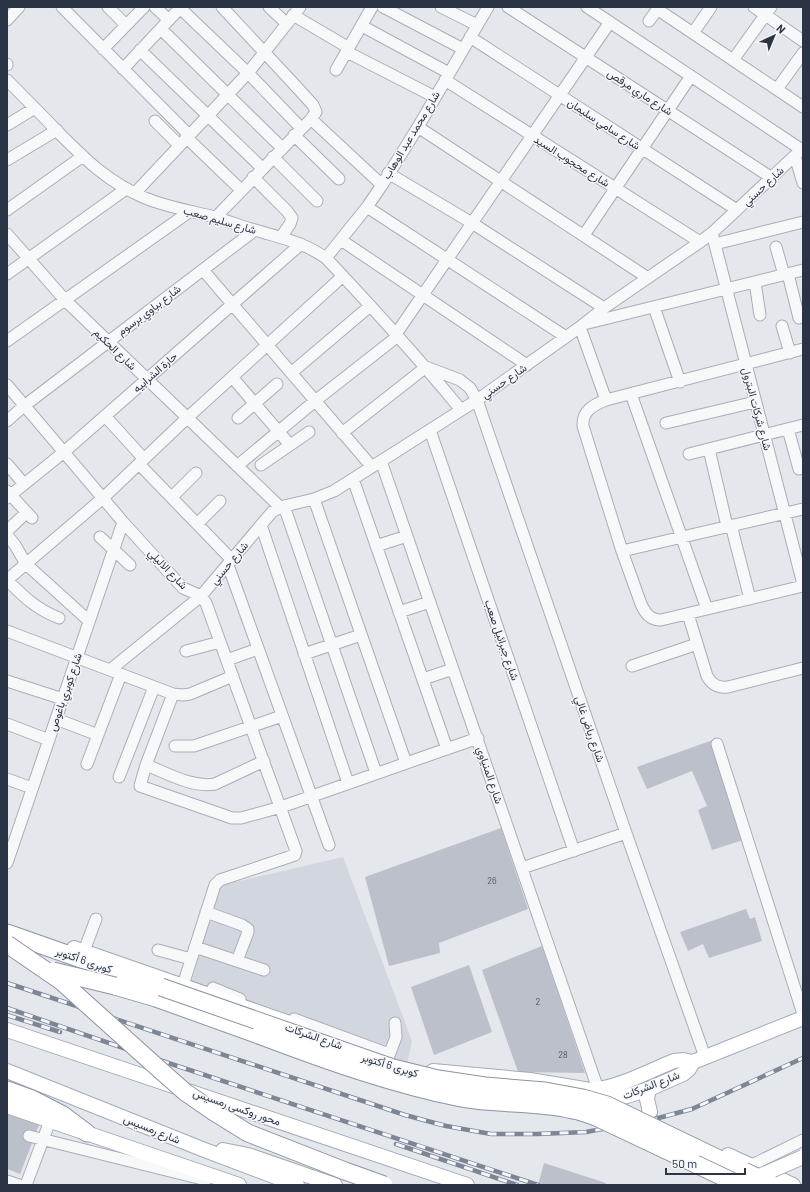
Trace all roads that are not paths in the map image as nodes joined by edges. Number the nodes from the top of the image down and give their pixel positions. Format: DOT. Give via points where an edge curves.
graph roads {
  1 [pos="19,7"];
  2 [pos="62,7"];
  3 [pos="108,7"];
  4 [pos="144,7"];
  5 [pos="155,7"];
  6 [pos="181,7"];
  7 [pos="222,7"];
  8 [pos="269,7"];
  9 [pos="372,7"];
  10 [pos="382,7"];
  11 [pos="488,7"];
  12 [pos="508,7"];
  13 [pos="587,7"];
  14 [pos="711,7"];
  15 [pos="754,7"];
  16 [pos="444,8"];
  17 [pos="658,8"];
  18 [pos="768,11"];
  19 [pos="293,15"];
  20 [pos="7,20"];
  21 [pos="169,20"];
  22 [pos="649,21"];
  23 [pos="610,22"];
  24 [pos="126,25"];
  25 [pos="477,25"];
  26 [pos="362,26"];
  27 [pos="161,29"];
  28 [pos="693,33"];
  29 [pos="470,37"];
  30 [pos="803,41"];
  31 [pos="103,49"];
  32 [pos="463,49"];
  33 [pos="140,50"];
  34 [pos="348,50"];
  35 [pos="265,52"];
  36 [pos="803,54"];
  37 [pos="586,57"];
  38 [pos="733,60"];
  39 [pos="123,69"];
  40 [pos="336,70"];
  41 [pos="248,73"];
  42 [pos="447,76"];
  43 [pos="691,76"];
  44 [pos="9,85"];
  45 [pos="777,89"];
  46 [pos="226,95"];
  47 [pos="560,95"];
  48 [pos="435,97"];
  49 [pos="803,107"];
  50 [pos="35,108"];
  51 [pos="668,111"];
  52 [pos="208,115"];
  53 [pos="311,119"];
  54 [pos="155,121"];
  55 [pos="7,125"];
  56 [pos="418,127"];
  57 [pos="57,130"];
  58 [pos="298,132"];
  59 [pos="532,136"];
  60 [pos="185,139"];
  61 [pos="282,148"];
  62 [pos="642,149"];
  63 [pos="800,151"];
  64 [pos="82,156"];
  65 [pos="273,157"];
  66 [pos="7,160"];
  67 [pos="262,168"];
  68 [pos="388,173"];
  69 [pos="253,177"];
  70 [pos="772,178"];
  71 [pos="339,179"];
  72 [pos="501,181"];
  73 [pos="803,183"];
  74 [pos="382,185"];
  75 [pos="616,188"];
  76 [pos="241,190"];
  77 [pos="131,191"];
  78 [pos="317,201"];
  79 [pos="367,207"];
  80 [pos="7,210"];
  81 [pos="737,210"];
  82 [pos="189,212"];
  83 [pos="216,217"];
  84 [pos="803,222"];
  85 [pos="472,223"];
  86 [pos="255,230"];
  87 [pos="7,234"];
  88 [pos="584,235"];
  89 [pos="281,237"];
  90 [pos="713,238"];
  91 [pos="341,240"];
  92 [pos="700,242"];
  93 [pos="301,244"];
  94 [pos="776,247"];
  95 [pos="326,258"];
  96 [pos="29,259"];
  97 [pos="447,260"];
  98 [pos="202,270"];
  99 [pos="803,270"];
  100 [pos="7,274"];
  101 [pos="786,274"];
  102 [pos="343,276"];
  103 [pos="648,278"];
  104 [pos="755,282"];
  105 [pos="726,289"];
  106 [pos="423,295"];
  107 [pos="65,300"];
  108 [pos="232,305"];
  109 [pos="370,306"];
  110 [pos="654,307"];
  111 [pos="604,308"];
  112 [pos="760,315"];
  113 [pos="799,318"];
  114 [pos="582,326"];
  115 [pos="782,326"];
  116 [pos="397,335"];
  117 [pos="566,337"];
  118 [pos="7,342"];
  119 [pos="108,342"];
  120 [pos="267,345"];
  121 [pos="803,349"];
  122 [pos="790,353"];
  123 [pos="745,364"];
  124 [pos="527,365"];
  125 [pos="426,367"];
  126 [pos="291,373"];
  127 [pos="232,377"];
  128 [pos="147,379"];
  129 [pos="680,382"];
  130 [pos="277,384"];
  131 [pos="8,387"];
  132 [pos="631,394"];
  133 [pos="477,400"];
  134 [pos="606,400"];
  135 [pos="315,401"];
  136 [pos="755,402"];
  137 [pos="255,403"];
  138 [pos="24,406"];
  139 [pos="460,410"];
  140 [pos="105,416"];
  141 [pos="187,418"];
  142 [pos="238,418"];
  143 [pos="7,421"];
  144 [pos="666,423"];
  145 [pos="803,425"];
  146 [pos="788,429"];
  147 [pos="430,430"];
  148 [pos="279,431"];
  149 [pos="309,432"];
  150 [pos="342,433"];
  151 [pos="764,435"];
  152 [pos="290,445"];
  153 [pos="710,449"];
  154 [pos="64,452"];
  155 [pos="689,454"];
  156 [pos="142,461"];
  157 [pos="7,464"];
  158 [pos="376,464"];
  159 [pos="262,465"];
  160 [pos="237,466"];
  161 [pos="799,469"];
  162 [pos="196,473"];
  163 [pos="353,479"];
  164 [pos="24,484"];
  165 [pos="8,494"];
  166 [pos="172,497"];
  167 [pos="103,498"];
  168 [pos="314,500"];
  169 [pos="220,501"];
  170 [pos="282,506"];
  171 [pos="803,509"];
  172 [pos="784,513"];
  173 [pos="123,522"];
  174 [pos="197,524"];
  175 [pos="261,525"];
  176 [pos="729,526"];
  177 [pos="7,531"];
  178 [pos="7,535"];
  179 [pos="407,536"];
  180 [pos="100,537"];
  181 [pos="681,537"];
  182 [pos="376,546"];
  183 [pos="114,550"];
  184 [pos="622,551"];
  185 [pos="799,551"];
  186 [pos="230,562"];
  187 [pos="26,564"];
  188 [pos="130,565"];
  189 [pos="7,580"];
  190 [pos="803,585"];
  191 [pos="201,596"];
  192 [pos="750,599"];
  193 [pos="430,602"];
  194 [pos="707,609"];
  195 [pos="399,612"];
  196 [pos="688,614"];
  197 [pos="59,618"];
  198 [pos="89,621"];
  199 [pos="7,631"];
  200 [pos="361,635"];
  201 [pos="220,642"];
  202 [pos="697,644"];
  203 [pos="332,645"];
  204 [pos="258,649"];
  205 [pos="186,651"];
  206 [pos="304,654"];
  207 [pos="77,658"];
  208 [pos="227,660"];
  209 [pos="632,666"];
  210 [pos="803,668"];
  211 [pos="454,669"];
  212 [pos="110,670"];
  213 [pos="121,674"];
  214 [pos="233,676"];
  215 [pos="423,679"];
  216 [pos="7,681"];
  217 [pos="154,687"];
  218 [pos="173,694"];
  219 [pos="63,699"];
  220 [pos="282,716"];
  221 [pos="56,719"];
  222 [pos="7,724"];
  223 [pos="251,727"];
  224 [pos="98,735"];
  225 [pos="478,738"];
  226 [pos="49,740"];
  227 [pos="717,744"];
  228 [pos="175,746"];
  229 [pos="447,749"];
  230 [pos="264,761"];
  231 [pos="406,763"];
  232 [pos="87,764"];
  233 [pos="146,765"];
  234 [pos="376,773"];
  235 [pos="119,777"];
  236 [pos="7,779"];
  237 [pos="348,783"];
  238 [pos="32,788"];
  239 [pos="311,796"];
  240 [pos="280,807"];
  241 [pos="626,833"];
  242 [pos="329,845"];
  243 [pos="574,851"];
  244 [pos="7,860"];
  245 [pos="522,868"];
  246 [pos="206,912"];
  247 [pos="96,919"];
  248 [pos="7,925"];
  249 [pos="7,929"];
  250 [pos="7,933"];
  251 [pos="7,944"];
  252 [pos="195,947"];
  253 [pos="158,950"];
  254 [pos="84,951"];
  255 [pos="7,952"];
  256 [pos="7,957"];
  257 [pos="191,959"];
  258 [pos="238,961"];
  259 [pos="264,970"];
  260 [pos="61,981"];
  261 [pos="183,985"];
  262 [pos="212,988"];
  263 [pos="246,1004"];
  264 [pos="803,1014"];
  265 [pos="803,1018"];
  266 [pos="395,1023"];
  267 [pos="7,1030"];
  268 [pos="389,1056"];
  269 [pos="699,1059"];
  270 [pos="7,1072"];
  271 [pos="553,1086"];
  272 [pos="598,1089"];
  273 [pos="649,1089"];
  274 [pos="7,1090"];
  275 [pos="627,1096"];
  276 [pos="7,1106"];
  277 [pos="646,1117"];
  278 [pos="50,1121"];
  279 [pos="87,1133"];
  280 [pos="29,1136"];
  281 [pos="43,1140"];
  282 [pos="803,1140"];
  283 [pos="202,1149"];
  284 [pos="803,1157"];
  285 [pos="752,1165"];
  286 [pos="7,1181"];
  287 [pos="803,1182"];
  288 [pos="19,1185"];
  289 [pos="26,1185"];
  290 [pos="226,1185"];
  291 [pos="239,1185"];
  292 [pos="297,1185"];
  293 [pos="334,1185"];
  294 [pos="384,1185"];
  295 [pos="467,1185"];
  296 [pos="739,1185"];
  297 [pos="761,1185"];
  298 [pos="773,1185"];
  299 [pos="795,1185"];
  1 -- 20 [label="street"];
  2 -- 31 [label="street"];
  3 -- 24 [label="street"];
  4 -- 24 [label="street"];
  5 -- 21 [label="street"];
  6 -- 21 [label="street"];
  6 -- 41 [label="street"];
  7 -- 35 [label="street"];
  8 -- 19 [label="street"];
  9 -- 26 [label="street"];
  10 -- 32 [label="street"];
  11 -- 25 [label="street, شارع محمد عبد الوهاب"];
  12 -- 37 [label="street, شارع ماري مرقص"];
  13 -- 23 [label="street"];
  14 -- 28 [label="street"];
  15 -- 18 [label="street"];
  16 -- 25 [label="street"];
  17 -- 22 [label="street"];
  17 -- 28 [label="street"];
  18 -- 30 [label="street"];
  18 -- 38 [label="street"];
  19 -- 34 [label="street"];
  19 -- 35 [label="street"];
  21 -- 27 [label="street"];
  23 -- 37 [label="street"];
  23 -- 43 [label="street"];
  24 -- 31 [label="street"];
  25 -- 29 [label="street, شارع محمد عبد الوهاب"];
  26 -- 34 [label="street"];
  26 -- 42 [label="street, شارع محجوب السيد"];
  27 -- 33 [label="street"];
  27 -- 46 [label="street"];
  28 -- 38 [label="street"];
  29 -- 32 [label="street, شارع محمد عبد الوهاب"];
  29 -- 47 [label="street, شارع سامي سليمان"];
  31 -- 39 [label="street"];
  32 -- 42 [label="street, شارع محمد عبد الوهاب"];
  33 -- 39 [label="street"];
  33 -- 52 [label="street"];
  34 -- 40 [label="street"];
  34 -- 48 [label="street"];
  35 -- 41 [label="street"];
  35 -- 53 [label="street" via="315,108 316,112"];
  36 -- 45 [label="street"];
  37 -- 47 [label="street"];
  37 -- 51 [label="street, شارع ماري مرقص"];
  38 -- 45 [label="street"];
  39 -- 60 [label="street"];
  41 -- 46 [label="street"];
  41 -- 58 [label="street"];
  42 -- 48 [label="street, شارع محمد عبد الوهاب"];
  42 -- 59 [label="street, شارع محجوب السيد"];
  43 -- 51 [label="street"];
  43 -- 63 [label="street"];
  44 -- 50 [label="street, شارع سليم صعب"];
  45 -- 49 [label="street"];
  46 -- 52 [label="street"];
  46 -- 61 [label="street"];
  47 -- 59 [label="street"];
  47 -- 62 [label="street, شارع سامي سليمان"];
  48 -- 56 [label="street, شارع محمد عبد الوهاب"];
  50 -- 55 [label="street"];
  50 -- 57 [label="street, شارع سليم صعب"];
  51 -- 62 [label="street"];
  51 -- 70 [label="street, شارع ماري مرقص"];
  52 -- 60 [label="street"];
  52 -- 67 [label="street"];
  53 -- 58 [label="street"];
  53 -- 74 [label="street"];
  54 -- 60 [label="street"];
  56 -- 68 [label="street, شارع محمد عبد الوهاب"];
  56 -- 72 [label="street"];
  57 -- 64 [label="street, شارع سليم صعب"];
  57 -- 66 [label="street"];
  58 -- 61 [label="street"];
  58 -- 71 [label="street"];
  59 -- 72 [label="street"];
  59 -- 75 [label="street, شارع محجوب السيد"];
  60 -- 76 [label="street"];
  60 -- 77 [label="street"];
  61 -- 65 [label="street"];
  62 -- 75 [label="street"];
  62 -- 81 [label="street, شارع سامي سليمان"];
  63 -- 70 [label="street, شارع حسني"];
  63 -- 73 [label="street"];
  64 -- 77 [label="street, شارع سليم صعب" via="107,177"];
  64 -- 80 [label="street"];
  65 -- 67 [label="street"];
  65 -- 78 [label="street"];
  67 -- 69 [label="street"];
  68 -- 74 [label="street, شارع محمد عبد الوهاب"];
  68 -- 85 [label="street"];
  69 -- 76 [label="street"];
  69 -- 89 [label="street" via="292,218"];
  70 -- 81 [label="street, شارع حسني"];
  72 -- 85 [label="street"];
  72 -- 88 [label="street"];
  74 -- 79 [label="street, شارع محمد عبد الوهاب"];
  75 -- 88 [label="street"];
  75 -- 92 [label="street, شارع محجوب السيد"];
  76 -- 83 [label="street"];
  77 -- 82 [label="street, شارع سليم صعب"];
  77 -- 96 [label="street"];
  79 -- 91 [label="street, شارع محمد عبد الوهاب"];
  79 -- 97 [label="street"];
  81 -- 90 [label="street, شارع حسني"];
  82 -- 83 [label="street, شارع سليم صعب"];
  82 -- 107 [label="street"];
  83 -- 86 [label="street, شارع سليم صعب"];
  84 -- 90 [label="street"];
  85 -- 97 [label="street"];
  85 -- 111 [label="street"];
  86 -- 89 [label="street, شارع سليم صعب"];
  86 -- 98 [label="street, شارع بباوي برسوم"];
  87 -- 96 [label="street, شارع الحكيم"];
  88 -- 103 [label="street"];
  89 -- 93 [label="street, شارع سليم صعب"];
  90 -- 92 [label="street, شارع حسني"];
  90 -- 105 [label="street, شارع شركات البترول"];
  91 -- 95 [label="street, شارع محمد عبد الوهاب"];
  91 -- 106 [label="street"];
  92 -- 103 [label="street, شارع حسني"];
  93 -- 95 [label="street, شارع سليم صعب"];
  93 -- 108 [label="street, حارة الشرابيه"];
  94 -- 101 [label="street"];
  95 -- 102 [label="street, شارع سليم صعب"];
  96 -- 100 [label="street"];
  96 -- 107 [label="street, شارع الحكيم"];
  97 -- 106 [label="street"];
  97 -- 117 [label="street"];
  98 -- 108 [label="street"];
  98 -- 119 [label="street, شارع بباوي برسوم"];
  99 -- 101 [label="street"];
  101 -- 104 [label="street"];
  101 -- 113 [label="street"];
  102 -- 109 [label="street, شارع سليم صعب"];
  102 -- 120 [label="street"];
  103 -- 111 [label="street, شارع حسني"];
  104 -- 105 [label="street"];
  104 -- 112 [label="street"];
  105 -- 110 [label="street"];
  105 -- 123 [label="street, شارع شركات البترول"];
  106 -- 116 [label="street"];
  106 -- 124 [label="street"];
  107 -- 118 [label="street"];
  107 -- 119 [label="street, شارع الحكيم"];
  108 -- 120 [label="street"];
  108 -- 128 [label="street, حارة الشرابيه"];
  109 -- 116 [label="street, شارع سليم صعب"];
  109 -- 126 [label="street"];
  110 -- 114 [label="street"];
  110 -- 129 [label="street"];
  111 -- 114 [label="street, شارع حسني"];
  114 -- 117 [label="street, شارع حسني"];
  114 -- 134 [label="street"];
  115 -- 122 [label="street"];
  116 -- 125 [label="street, شارع سليم صعب"];
  116 -- 135 [label="street"];
  117 -- 124 [label="street, شارع حسني"];
  119 -- 128 [label="street, شارع الحكيم"];
  119 -- 138 [label="street, شارع بباوي برسوم"];
  120 -- 126 [label="street"];
  120 -- 127 [label="street"];
  121 -- 122 [label="street"];
  122 -- 123 [label="street"];
  123 -- 129 [label="street"];
  123 -- 136 [label="street, شارع شركات البترول"];
  124 -- 133 [label="street, شارع حسني"];
  125 -- 133 [label="street, شارع سليم صعب" via="460,380 470,388"];
  125 -- 139 [label="street, شارع سليم صعب"];
  125 -- 150 [label="street"];
  126 -- 135 [label="street"];
  127 -- 137 [label="street"];
  127 -- 141 [label="street"];
  128 -- 140 [label="street, حارة الشرابيه"];
  128 -- 141 [label="street, شارع الحكيم"];
  129 -- 132 [label="street"];
  130 -- 137 [label="street"];
  131 -- 138 [label="street, شارع الاليلي"];
  132 -- 134 [label="street"];
  132 -- 181 [label="street"];
  133 -- 139 [label="street, شارع حسني"];
  133 -- 241 [label="street, شارع رياض غالي"];
  134 -- 184 [label="street" via="586,411 583,426"];
  135 -- 148 [label="street"];
  135 -- 150 [label="street"];
  136 -- 144 [label="street"];
  136 -- 151 [label="street, شارع شركات البترول"];
  137 -- 142 [label="street"];
  137 -- 148 [label="street"];
  138 -- 143 [label="street, شارع بباوي برسوم"];
  138 -- 154 [label="street, شارع الاليلي"];
  139 -- 147 [label="street, شارع حسني"];
  140 -- 154 [label="street, حارة الشرابيه"];
  140 -- 156 [label="street"];
  141 -- 156 [label="street"];
  141 -- 160 [label="street, شارع الحكيم"];
  145 -- 146 [label="street"];
  146 -- 151 [label="street"];
  146 -- 161 [label="street"];
  147 -- 158 [label="street, شارع حسني"];
  147 -- 243 [label="street, شارع جبرائيل صعب"];
  148 -- 152 [label="street"];
  148 -- 160 [label="street"];
  149 -- 152 [label="street"];
  150 -- 158 [label="street"];
  151 -- 153 [label="street"];
  151 -- 172 [label="street, شارع شركات البترول"];
  152 -- 159 [label="street"];
  153 -- 155 [label="street"];
  153 -- 176 [label="street"];
  154 -- 164 [label="street, حارة الشرابيه"];
  154 -- 167 [label="street, شارع الاليلي"];
  156 -- 166 [label="street"];
  156 -- 167 [label="street"];
  157 -- 164 [label="street"];
  158 -- 163 [label="street, شارع حسني"];
  158 -- 179 [label="street, شارع المنياوي"];
  160 -- 170 [label="street, شارع الحكيم"];
  162 -- 166 [label="street"];
  163 -- 168 [label="street, شارع حسني" via="334,492"];
  163 -- 182 [label="street"];
  164 -- 165 [label="street, حارة الشرابيه"];
  165 -- 177 [label="street" via="29,515"];
  166 -- 174 [label="street"];
  167 -- 173 [label="street, شارع الاليلي"];
  167 -- 187 [label="street"];
  168 -- 170 [label="street, شارع حسني"];
  168 -- 200 [label="street"];
  169 -- 174 [label="street"];
  170 -- 175 [label="street, شارع حسني" via="272,512"];
  170 -- 203 [label="street"];
  171 -- 172 [label="street"];
  172 -- 176 [label="street"];
  172 -- 185 [label="street, شارع شركات البترول"];
  173 -- 183 [label="street, شارع كوبري باغوص"];
  173 -- 191 [label="street, شارع الاليلي" via="183,588"];
  174 -- 186 [label="street"];
  175 -- 186 [label="street, شارع حسني"];
  175 -- 206 [label="street"];
  176 -- 181 [label="street"];
  176 -- 192 [label="street"];
  178 -- 187 [label="street"];
  179 -- 182 [label="street"];
  179 -- 193 [label="street, شارع المنياوي"];
  180 -- 183 [label="street"];
  181 -- 184 [label="street"];
  181 -- 194 [label="street"];
  182 -- 195 [label="street"];
  183 -- 188 [label="street"];
  183 -- 198 [label="street, شارع كوبري باغوص"];
  184 -- 196 [label="street" via="643,610 654,620"];
  185 -- 190 [label="street, شارع شركات البترول"];
  186 -- 191 [label="street, شارع حسني"];
  186 -- 204 [label="street"];
  187 -- 189 [label="street"];
  187 -- 198 [label="street"];
  189 -- 197 [label="street" via="29,602"];
  190 -- 192 [label="street"];
  191 -- 201 [label="street, شارع الاليلي"];
  191 -- 212 [label="street, شارع حسني"];
  192 -- 194 [label="street"];
  193 -- 195 [label="street"];
  193 -- 211 [label="street, شارع المنياوي"];
  194 -- 196 [label="street"];
  195 -- 215 [label="street"];
  196 -- 202 [label="street"];
  198 -- 207 [label="street, شارع كوبري باغوص"];
  199 -- 207 [label="street"];
  200 -- 203 [label="street"];
  200 -- 231 [label="street"];
  201 -- 205 [label="street"];
  201 -- 208 [label="street, شارع الاليلي"];
  202 -- 209 [label="street"];
  202 -- 210 [label="street" via="710,682 721,688"];
  203 -- 206 [label="street"];
  203 -- 234 [label="street"];
  204 -- 208 [label="street"];
  204 -- 220 [label="street"];
  206 -- 237 [label="street"];
  207 -- 212 [label="street"];
  207 -- 219 [label="street, شارع كوبري باغوص"];
  208 -- 214 [label="street, شارع الاليلي"];
  211 -- 215 [label="street"];
  211 -- 225 [label="street, شارع المنياوي"];
  212 -- 213 [label="street"];
  213 -- 217 [label="street"];
  213 -- 224 [label="street"];
  214 -- 218 [label="street" via="190,694"];
  214 -- 223 [label="street, شارع الاليلي"];
  215 -- 229 [label="street"];
  216 -- 219 [label="street"];
  217 -- 218 [label="street"];
  217 -- 235 [label="street"];
  218 -- 233 [label="street"];
  219 -- 221 [label="street, شارع كوبري باغوص"];
  220 -- 223 [label="street"];
  220 -- 239 [label="street"];
  221 -- 224 [label="street"];
  221 -- 226 [label="street, شارع كوبري باغوص"];
  222 -- 226 [label="street"];
  223 -- 228 [label="street" via="194,746"];
  223 -- 230 [label="street, شارع الاليلي"];
  224 -- 232 [label="street"];
  225 -- 229 [label="street"];
  225 -- 245 [label="street, شارع المنياوي"];
  226 -- 238 [label="street, شارع كوبري باغوص"];
  227 -- 264 [label="street"];
  229 -- 231 [label="street"];
  230 -- 233 [label="street" via="207,786 186,781"];
  230 -- 240 [label="street, شارع الاليلي"];
  231 -- 234 [label="street"];
  233 -- 240 [label="street" via="140,786 232,818 241,818"];
  234 -- 237 [label="street"];
  236 -- 238 [label="street"];
  237 -- 239 [label="street"];
  238 -- 244 [label="street, شارع كوبري باغوص"];
  239 -- 240 [label="street"];
  239 -- 242 [label="street"];
  240 -- 246 [label="street, شارع الاليلي" via="296,850 295,855 217,882"];
  241 -- 243 [label="street"];
  241 -- 269 [label="street, شارع رياض غالي"];
  243 -- 245 [label="street"];
  245 -- 272 [label="street, شارع المنياوي"];
  246 -- 252 [label="street"];
  246 -- 258 [label="street" via="248,929"];
  247 -- 254 [label="street"];
  248 -- 254 [label="main road, شارع الشركات"];
  249 -- 271 [label="main road, شارع الشركات" via="424,1073"];
  250 -- 298 [label="highway, كوبرى 6 أكتوبر, bridge" via="393,1068 438,1079 545,1091 583,1098 601,1104"];
  251 -- 260 [label="highway, bridge"];
  252 -- 257 [label="street"];
  252 -- 258 [label="street"];
  253 -- 257 [label="street"];
  254 -- 261 [label="main road, شارع الشركات"];
  255 -- 260 [label="highway, bridge"];
  256 -- 296 [label="highway, كوبرى 6 أكتوبر, bridge" via="156,998 312,1055 397,1082 463,1098 572,1109 596,1116"];
  257 -- 261 [label="street"];
  258 -- 259 [label="street"];
  260 -- 294 [label="highway, bridge" via="185,1092 214,1112 248,1133"];
  261 -- 263 [label="main road, شارع الشركات"];
  262 -- 263 [label="street"];
  263 -- 268 [label="main road, شارع الشركات"];
  265 -- 269 [label="main road, شارع الشركات"];
  266 -- 268 [label="street" via="396,1037"];
  267 -- 295 [label="main road, محور روكسى رمسيس"];
  268 -- 271 [label="main road, شارع الشركات" via="408,1065 430,1070"];
  269 -- 272 [label="main road, شارع الشركات" via="679,1060"];
  269 -- 273 [label="main road, شارع الشركات" via="683,1074"];
  270 -- 283 [label="main road, شارع رمسيس"];
  271 -- 272 [label="main road, شارع الشركات"];
  271 -- 275 [label="main road, شارع الشركات" via="601,1099"];
  273 -- 275 [label="main road, شارع الشركات"];
  273 -- 277 [label="main road" via="647,1100 650,1112"];
  274 -- 279 [label="highway" via="63,1114"];
  275 -- 277 [label="main road" via="636,1114"];
  276 -- 278 [label="main road, شارع رمسيس"];
  277 -- 285 [label="main road"];
  278 -- 279 [label="main road, شارع رمسيس"];
  278 -- 281 [label="street"];
  279 -- 291 [label="main road, شارع رمسيس"];
  280 -- 281 [label="street"];
  281 -- 289 [label="street"];
  281 -- 290 [label="street"];
  282 -- 285 [label="street"];
  283 -- 292 [label="main road, شارع رمسيس"];
  283 -- 293 [label="main road" via="248,1155"];
  284 -- 296 [label="main road, bridge"];
  285 -- 297 [label="street"];
  285 -- 299 [label="main road"];
  286 -- 288 [label="street"];
  287 -- 299 [label="main road"];
}
